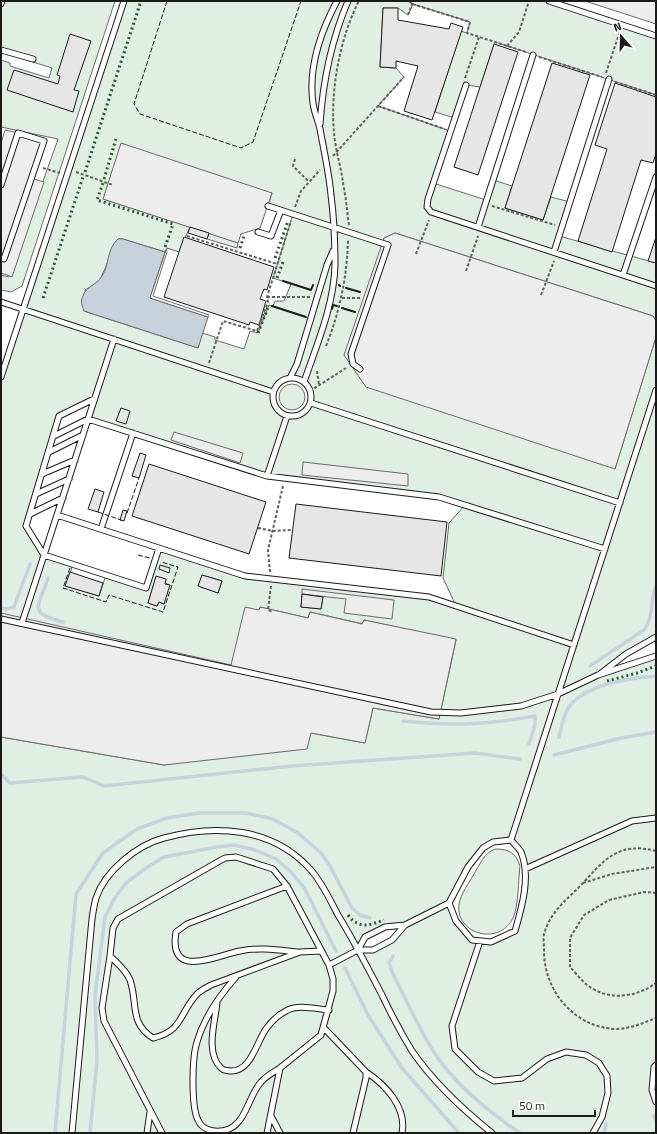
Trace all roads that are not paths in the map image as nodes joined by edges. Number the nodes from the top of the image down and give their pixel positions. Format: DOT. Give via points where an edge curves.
graph roads {
  1 [pos="124,1"];
  2 [pos="337,1"];
  3 [pos="348,1"];
  4 [pos="549,1"];
  5 [pos="656,36"];
  6 [pos="1,50"];
  7 [pos="533,55"];
  8 [pos="34,59"];
  9 [pos="606,79"];
  10 [pos="466,85"];
  11 [pos="320,129"];
  12 [pos="656,177"];
  13 [pos="1,185"];
  14 [pos="268,206"];
  15 [pos="281,210"];
  16 [pos="333,227"];
  17 [pos="479,227"];
  18 [pos="258,232"];
  19 [pos="334,250"];
  20 [pos="555,253"];
  21 [pos="1,258"];
  22 [pos="623,275"];
  23 [pos="656,286"];
  24 [pos="1,302"];
  25 [pos="23,309"];
  26 [pos="114,339"];
  27 [pos="360,369"];
  28 [pos="1,377"];
  29 [pos="290,378"];
  30 [pos="304,382"];
  31 [pos="656,390"];
  32 [pos="273,392"];
  33 [pos="94,399"];
  34 [pos="311,403"];
  35 [pos="286,416"];
  36 [pos="88,419"];
  37 [pos="133,434"];
  38 [pos="54,436"];
  39 [pos="83,436"];
  40 [pos="49,452"];
  41 [pos="75,460"];
  42 [pos="42,474"];
  43 [pos="267,476"];
  44 [pos="69,479"];
  45 [pos="36,494"];
  46 [pos="62,498"];
  47 [pos="620,503"];
  48 [pos="30,514"];
  49 [pos="57,515"];
  50 [pos="101,529"];
  51 [pos="159,548"];
  52 [pos="605,549"];
  53 [pos="44,555"];
  54 [pos="1,619"];
  55 [pos="22,623"];
  56 [pos="656,637"];
  57 [pos="574,645"];
  58 [pos="656,656"];
  59 [pos="598,675"];
  60 [pos="558,694"];
  61 [pos="656,818"];
  62 [pos="511,840"];
  63 [pos="525,869"];
  64 [pos="287,886"];
  65 [pos="449,903"];
  66 [pos="405,925"];
  67 [pos="480,940"];
  68 [pos="358,950"];
  69 [pos="320,951"];
  70 [pos="300,952"];
  71 [pos="110,956"];
  72 [pos="329,965"];
  73 [pos="237,976"];
  74 [pos="218,1001"];
  75 [pos="329,1010"];
  76 [pos="324,1028"];
  77 [pos="656,1065"];
  78 [pos="280,1068"];
  79 [pos="366,1072"];
  80 [pos="656,1102"];
  81 [pos="150,1112"];
  82 [pos="271,1116"];
  83 [pos="72,1133"];
  84 [pos="147,1133"];
  85 [pos="162,1133"];
  86 [pos="267,1133"];
  87 [pos="280,1133"];
  88 [pos="353,1133"];
  89 [pos="402,1133"];
  90 [pos="492,1133"];
  91 [pos="593,1133"];
  1 -- 25 [label="lane"];
  2 -- 11 [label="lane" via="327,19 314,69 313,103"];
  3 -- 11 [label="lane" via="327,64"];
  4 -- 5 [label="lane"];
  6 -- 8 [label="lane"];
  7 -- 17 [label="lane"];
  9 -- 20 [label="lane"];
  10 -- 17 [label="lane" via="427,207 432,212"];
  11 -- 16 [label="lane" via="332,195"];
  12 -- 22 [label="lane"];
  13 -- 21 [label="lane" via="18,133 44,141 4,259"];
  14 -- 15 [label="lane"];
  15 -- 16 [label="lane"];
  15 -- 18 [label="lane" via="271,236"];
  16 -- 19 [label="lane"];
  16 -- 27 [label="lane" via="388,245 351,354 354,364"];
  17 -- 20 [label="lane"];
  19 -- 29 [label="lane" via="327,265 297,364"];
  19 -- 30 [label="lane" via="334,281 328,310"];
  20 -- 22 [label="lane"];
  22 -- 23 [label="lane"];
  24 -- 25 [label="lane"];
  25 -- 26 [label="lane"];
  25 -- 28 [label="lane"];
  26 -- 32 [label="lane"];
  26 -- 33 [label="lane"];
  29 -- 30 [label="lane"];
  29 -- 32 [label="lane" via="282,380"];
  30 -- 34 [label="lane" via="310,391"];
  31 -- 47 [label="lane"];
  32 -- 35 [label="lane" via="275,406"];
  33 -- 36 [label="lane"];
  33 -- 38 [label="lane" via="59,416"];
  34 -- 35 [label="lane" via="301,414 294,417"];
  34 -- 47 [label="lane"];
  35 -- 43 [label="lane"];
  36 -- 37 [label="lane"];
  36 -- 38 [label="lane"];
  36 -- 39 [label="lane"];
  37 -- 43 [label="lane"];
  37 -- 50 [label="lane"];
  38 -- 40 [label="lane"];
  39 -- 40 [label="lane"];
  39 -- 41 [label="lane"];
  40 -- 42 [label="lane"];
  41 -- 42 [label="lane"];
  41 -- 44 [label="lane"];
  42 -- 45 [label="lane"];
  43 -- 52 [label="lane" via="439,497"];
  44 -- 45 [label="lane"];
  44 -- 46 [label="lane"];
  45 -- 48 [label="lane"];
  46 -- 48 [label="lane"];
  46 -- 49 [label="lane"];
  47 -- 52 [label="lane"];
  48 -- 53 [label="lane" via="26,526"];
  49 -- 50 [label="lane"];
  49 -- 53 [label="lane"];
  50 -- 51 [label="lane"];
  51 -- 53 [label="lane" via="146,588"];
  51 -- 57 [label="lane" via="245,576 429,597"];
  52 -- 57 [label="lane"];
  53 -- 55 [label="lane"];
  54 -- 55 [label="lane"];
  55 -- 60 [label="lane" via="431,712 494,710 521,706"];
  56 -- 59 [label="lane" via="626,654"];
  57 -- 60 [label="lane"];
  58 -- 59 [label="lane"];
  59 -- 60 [label="lane"];
  60 -- 62 [label="lane"];
  61 -- 63 [label="lane" via="632,821"];
  62 -- 63 [label="lane" via="521,851"];
  62 -- 65 [label="lane" via="493,842 483,848 468,867"];
  63 -- 67 [label="lane" via="523,904 515,931 491,942"];
  64 -- 69 [label="lane"];
  64 -- 70 [label="lane" via="187,924 176,932 174,943 178,954 186,960 196,962 240,951 265,948"];
  64 -- 71 [label="lane" via="272,869 236,857 225,858 118,918 113,928"];
  65 -- 66 [label="lane"];
  65 -- 67 [label="lane" via="456,922 472,940"];
  66 -- 68 [label="lane" via="392,940 373,950"];
  66 -- 68 [label="lane" via="385,927 365,937"];
  67 -- 91 [label="lane" via="452,1026 456,1049 478,1072 494,1081 522,1078 547,1059 566,1052 586,1055 599,1063 608,1076 608,1093 602,1117"];
  68 -- 72 [label="lane"];
  68 -- 83 [label="lane" via="310,869 284,848 265,838 227,830 181,834 161,839 128,856 101,888 96,898"];
  68 -- 90 [label="lane" via="412,1051 442,1090"];
  69 -- 70 [label="lane"];
  69 -- 72 [label="lane"];
  70 -- 73 [label="lane"];
  71 -- 73 [label="lane" via="130,980 136,1017 144,1032 153,1038 166,1035 176,1027 198,993 211,985"];
  71 -- 81 [label="lane" via="102,1008 104,1022"];
  72 -- 75 [label="lane" via="333,991"];
  73 -- 74 [label="lane"];
  74 -- 75 [label="lane" via="213,1050 216,1063 224,1070 234,1071 243,1068 275,1018 288,1010"];
  74 -- 78 [label="lane" via="202,1028 193,1064 198,1120 206,1129 218,1132 231,1128 241,1118 261,1081"];
  75 -- 76 [label="lane"];
  76 -- 78 [label="lane" via="321,1035"];
  76 -- 79 [label="lane"];
  77 -- 80 [label="lane" via="652,1090"];
  78 -- 82 [label="lane"];
  79 -- 88 [label="lane"];
  79 -- 89 [label="lane" via="389,1091 400,1111"];
  81 -- 84 [label="lane"];
  81 -- 85 [label="lane"];
  82 -- 86 [label="lane"];
  82 -- 87 [label="lane"];
}
